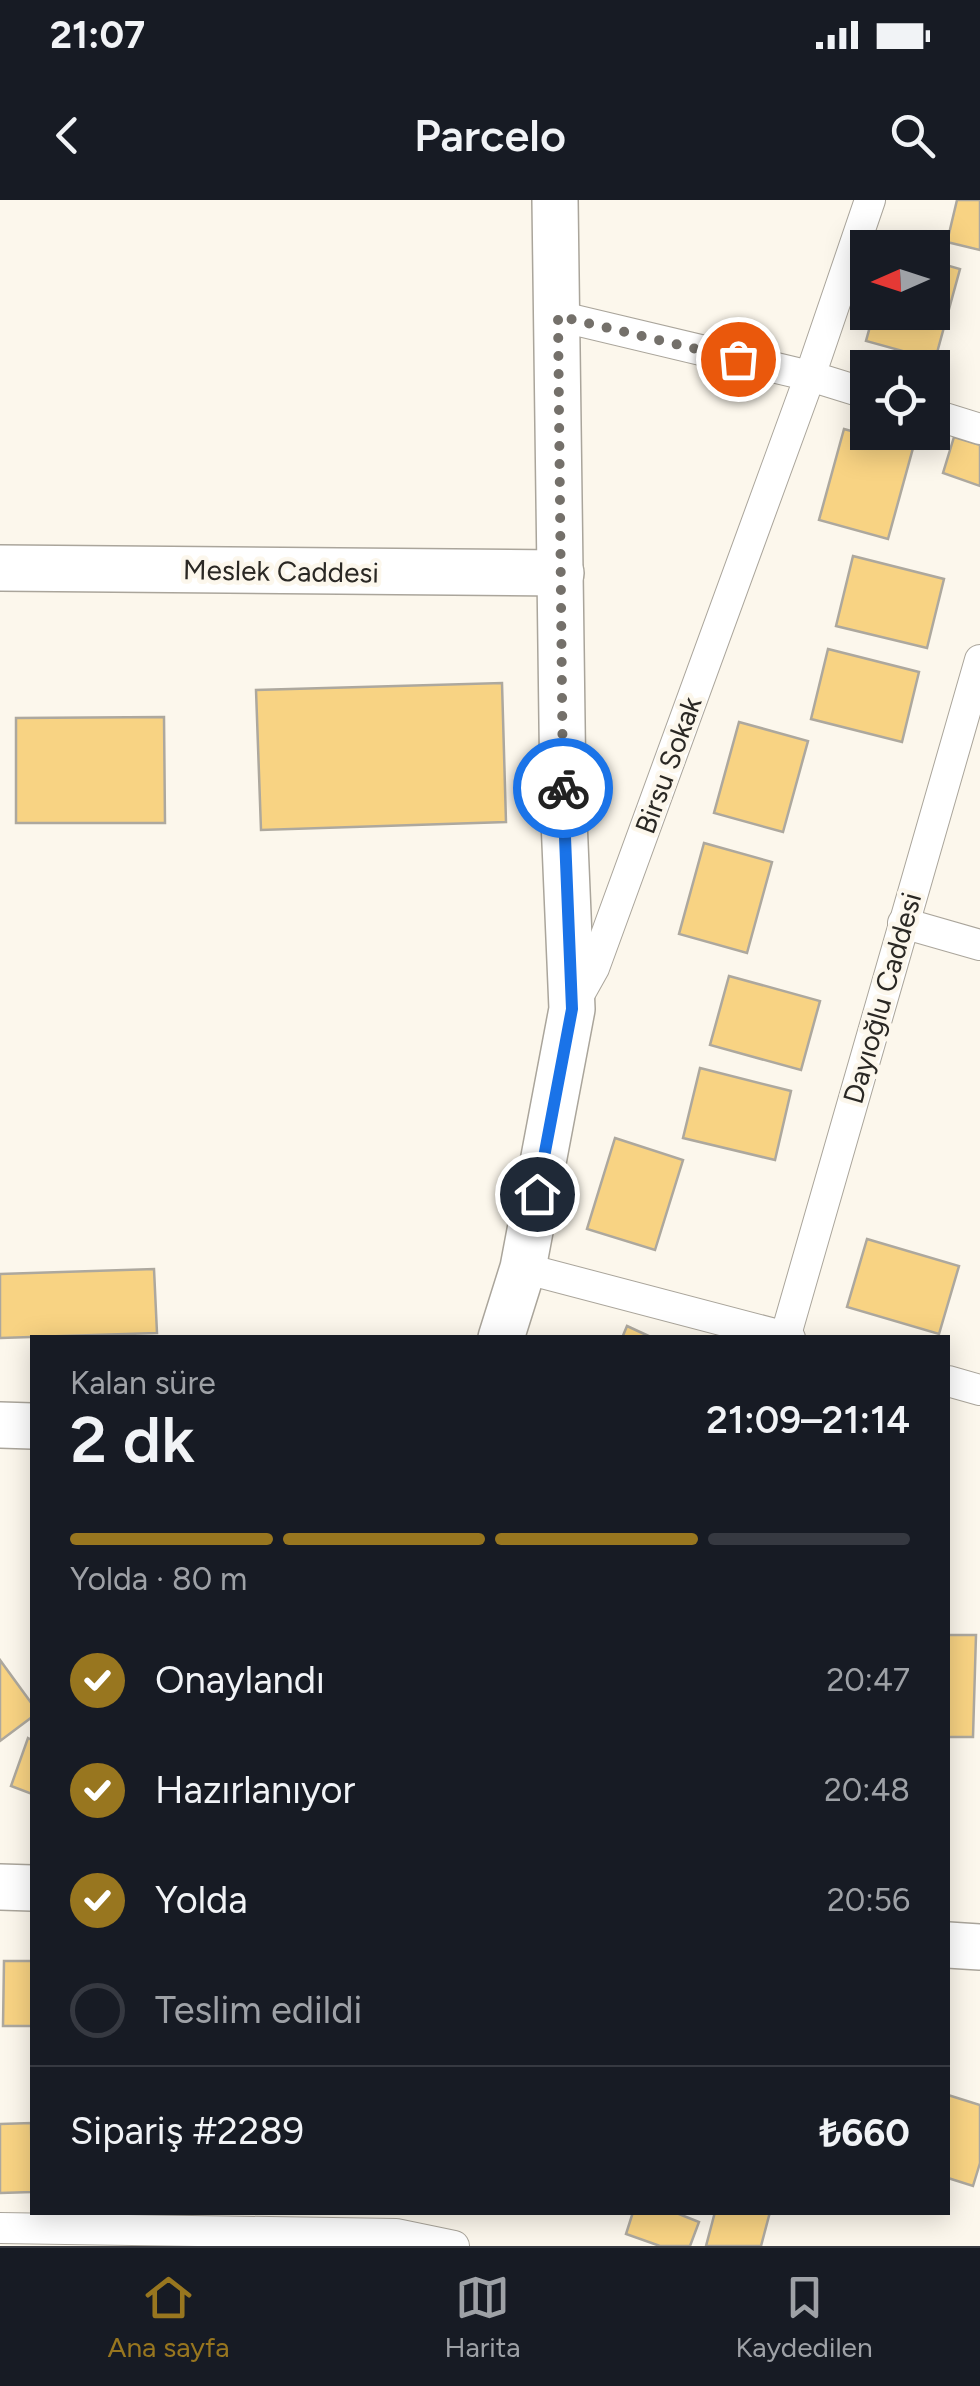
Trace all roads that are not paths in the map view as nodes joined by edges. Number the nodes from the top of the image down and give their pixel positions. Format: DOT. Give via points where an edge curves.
graph roads {
  1 [pos="555,200"];
  2 [pos="870,200"];
  3 [pos="558,316"];
  4 [pos="810,376"];
  5 [pos="850,388"];
  6 [pos="950,420"];
  7 [pos="980,429"];
  8 [pos="0,568"];
  9 [pos="561,573"];
  10 [pos="980,660"];
  11 [pos="968,740"];
  12 [pos="903,923"];
  13 [pos="980,944"];
  14 [pos="572,1009"];
  15 [pos="523,1268"];
  16 [pos="502,1335"];
  17 [pos="779,1335"];
  18 [pos="788,1335"];
  19 [pos="950,1382"];
  20 [pos="980,1390"];
  21 [pos="0,1425"];
  22 [pos="30,1426"];
  23 [pos="0,1886"];
  24 [pos="30,1888"];
  25 [pos="950,1945"];
  26 [pos="980,1948"];
  27 [pos="0,2228"];
  28 [pos="397,2231"];
  29 [pos="454,2246"];
  1 -- 3 [label="street"];
  2 -- 4 [label="street, Birsu Sokak"];
  3 -- 4 [label="street"];
  3 -- 9 [label="street"];
  4 -- 5 [label="street"];
  4 -- 14 [label="street, Birsu Sokak" via="594,968"];
  6 -- 7 [label="street"];
  8 -- 9 [label="street, Meslek Caddesi"];
  9 -- 14 [label="street"];
  10 -- 11 [label="street, Dayıoğlu Caddesi"];
  11 -- 12 [label="street, Dayıoğlu Caddesi"];
  12 -- 13 [label="street"];
  12 -- 18 [label="street, Dayıoğlu Caddesi"];
  14 -- 15 [label="street, Birsu Sokak"];
  15 -- 16 [label="street, Birsu Sokak"];
  15 -- 17 [label="street"];
  19 -- 20 [label="street"];
  21 -- 22 [label="street"];
  23 -- 24 [label="street"];
  25 -- 26 [label="street"];
  27 -- 28 [label="street"];
  28 -- 29 [label="street"];
}
